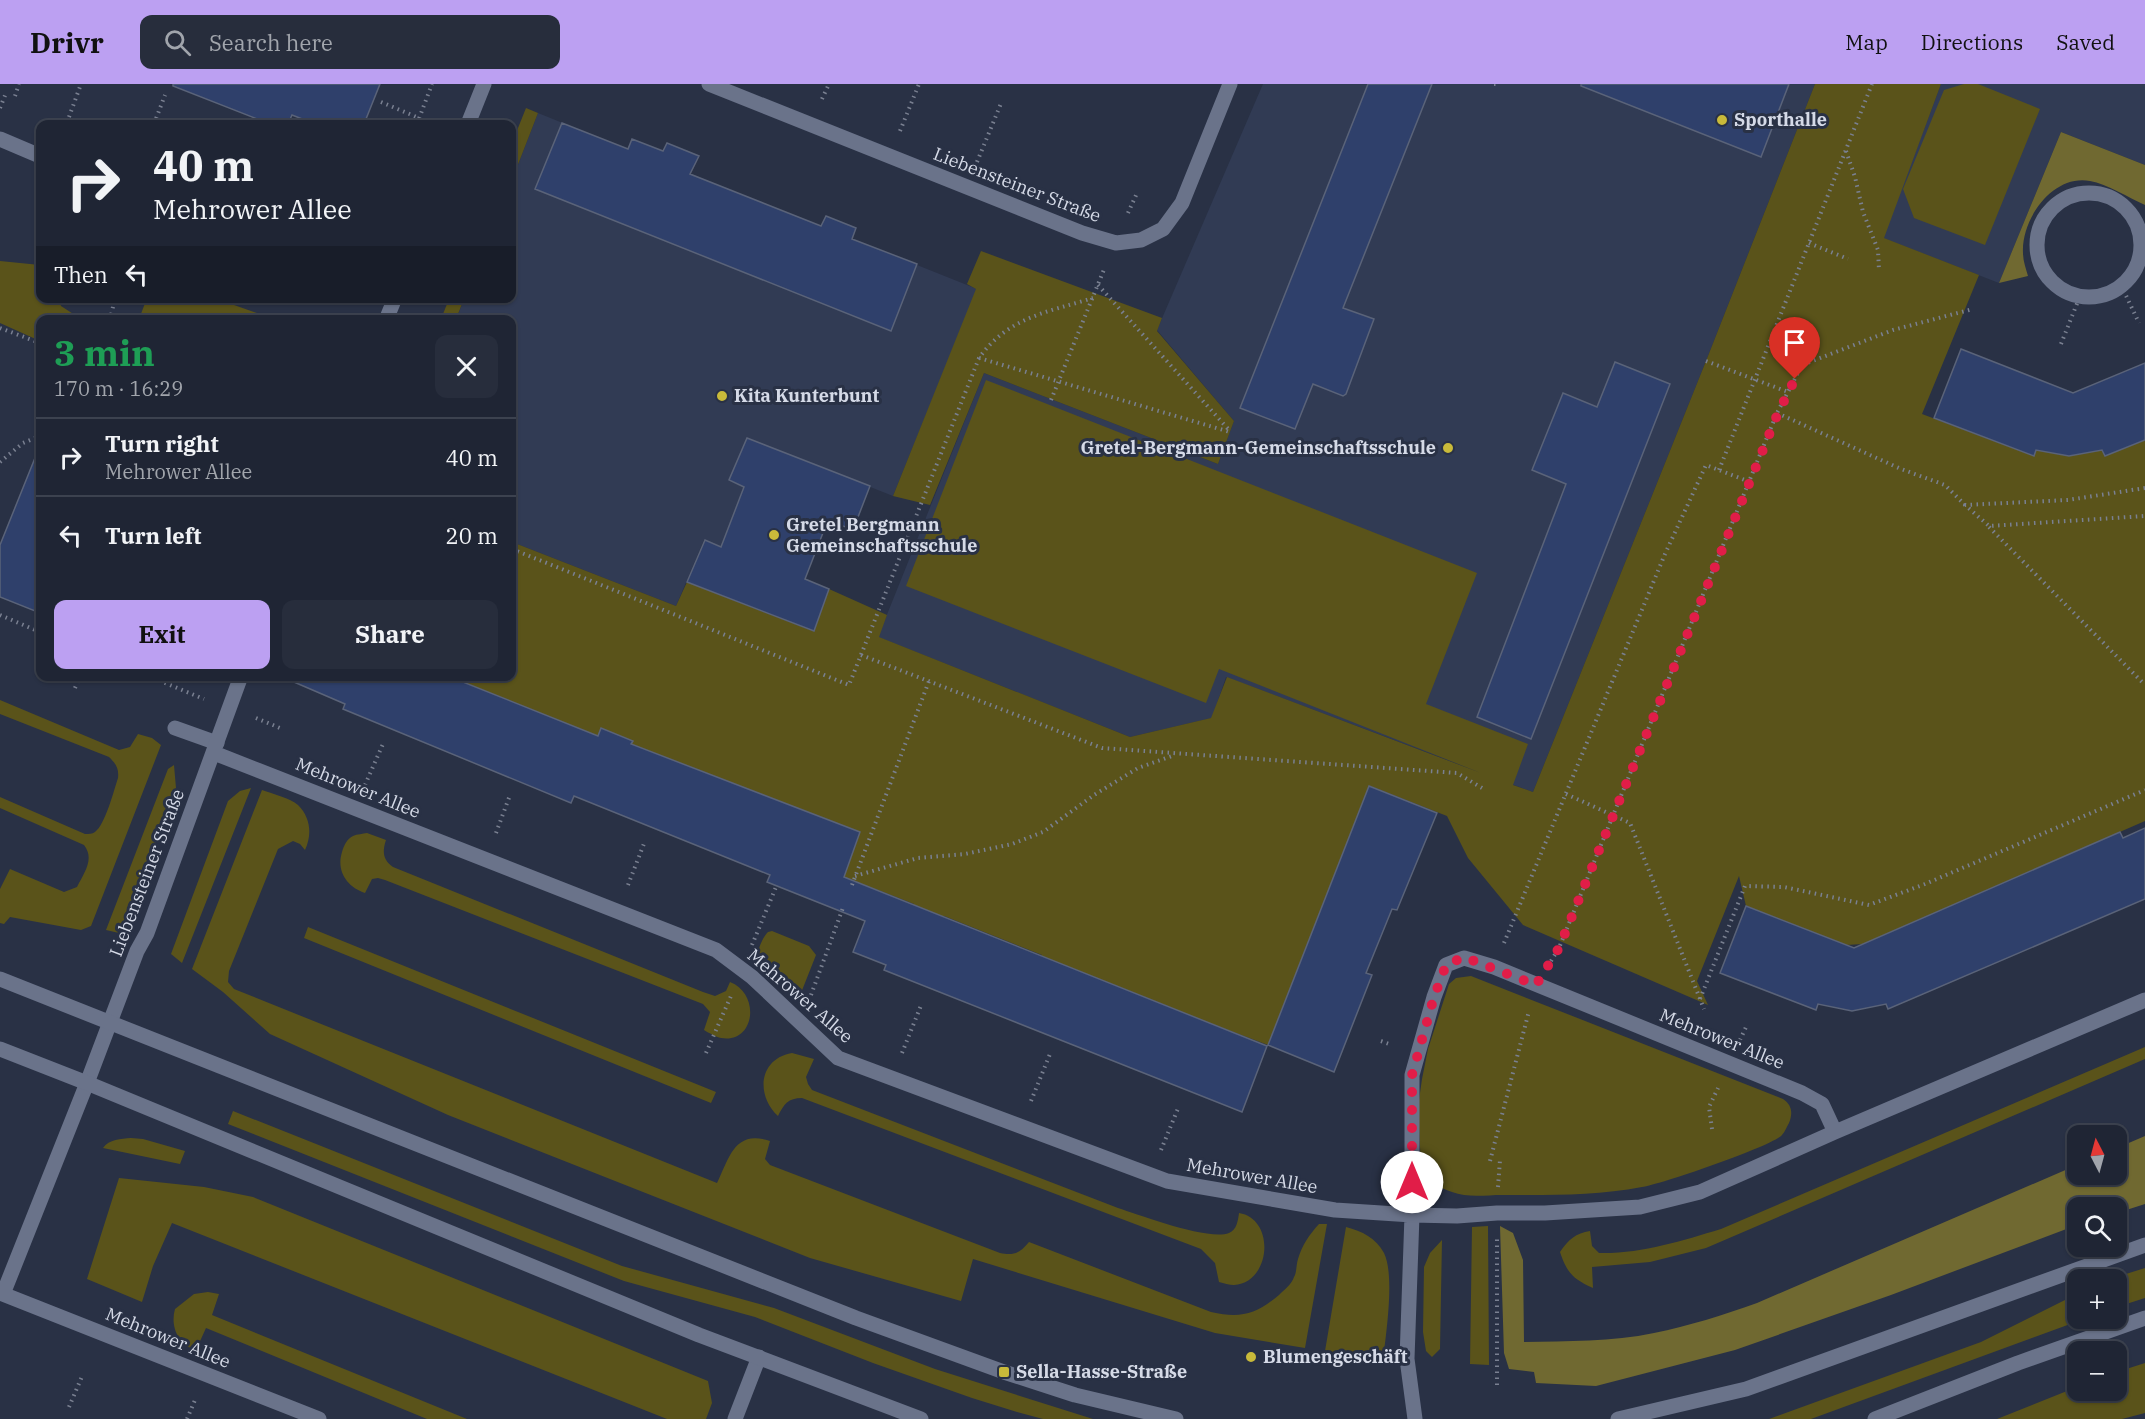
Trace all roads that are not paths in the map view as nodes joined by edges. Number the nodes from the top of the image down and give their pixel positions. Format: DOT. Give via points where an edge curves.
graph roads {
  1 [pos="484,84"];
  2 [pos="709,84"];
  3 [pos="1230,84"];
  4 [pos="470,120"];
  5 [pos="0,140"];
  6 [pos="36,154"];
  7 [pos="2143,246"];
  8 [pos="239,681"];
  9 [pos="175,728"];
  10 [pos="215,748"];
  11 [pos="0,979"];
  12 [pos="2145,1000"];
  13 [pos="110,1022"];
  14 [pos="0,1049"];
  15 [pos="87,1083"];
  16 [pos="1835,1132"];
  17 [pos="1412,1215"];
  18 [pos="2145,1245"];
  19 [pos="1,1293"];
  20 [pos="2145,1318"];
  21 [pos="759,1357"];
  22 [pos="319,1419"];
  23 [pos="735,1419"];
  24 [pos="921,1419"];
  25 [pos="1176,1419"];
  26 [pos="1415,1419"];
  27 [pos="1618,1419"];
  28 [pos="1875,1419"];
  1 -- 4 [label="street"];
  2 -- 3 [label="street, Liebensteiner Straße" via="1082,233 1116,243 1141,240 1163,229 1182,204"];
  5 -- 6 [label="street"];
  7 -- 7 [label="street" via="2134,220 2115,201 2102,195 2076,195 2063,200 2052,208 2038,231 2038,259 2043,271 2062,290 2080,296 2102,296 2114,291 2134,272"];
  8 -- 10 [label="street, Liebensteiner Straße"];
  9 -- 10 [label="street, Mehrower Allee"];
  10 -- 13 [label="street, Liebensteiner Straße"];
  10 -- 17 [label="street, Mehrower Allee" via="716,950 752,977 838,1058 1167,1181 1335,1210"];
  11 -- 13 [label="street"];
  12 -- 16 [label="street, Mehrower Allee"];
  13 -- 15 [label="street, Liebensteiner Straße"];
  13 -- 25 [label="street" via="856,1318 1054,1388"];
  14 -- 15 [label="street"];
  15 -- 19 [label="street, Mehrower Allee"];
  15 -- 21 [label="street"];
  16 -- 17 [label="street, Mehrower Allee" via="1700,1192 1640,1207"];
  16 -- 17 [label="street, Mehrower Allee" via="1822,1104 1802,1093 1464,957 1446,965 1412,1075"];
  17 -- 26 [label="street, Mehrower Allee" via="1407,1359"];
  18 -- 27 [label="street" via="1746,1389"];
  19 -- 22 [label="street, Mehrower Allee"];
  20 -- 28 [label="street"];
  21 -- 23 [label="street"];
  21 -- 24 [label="street"];
}
